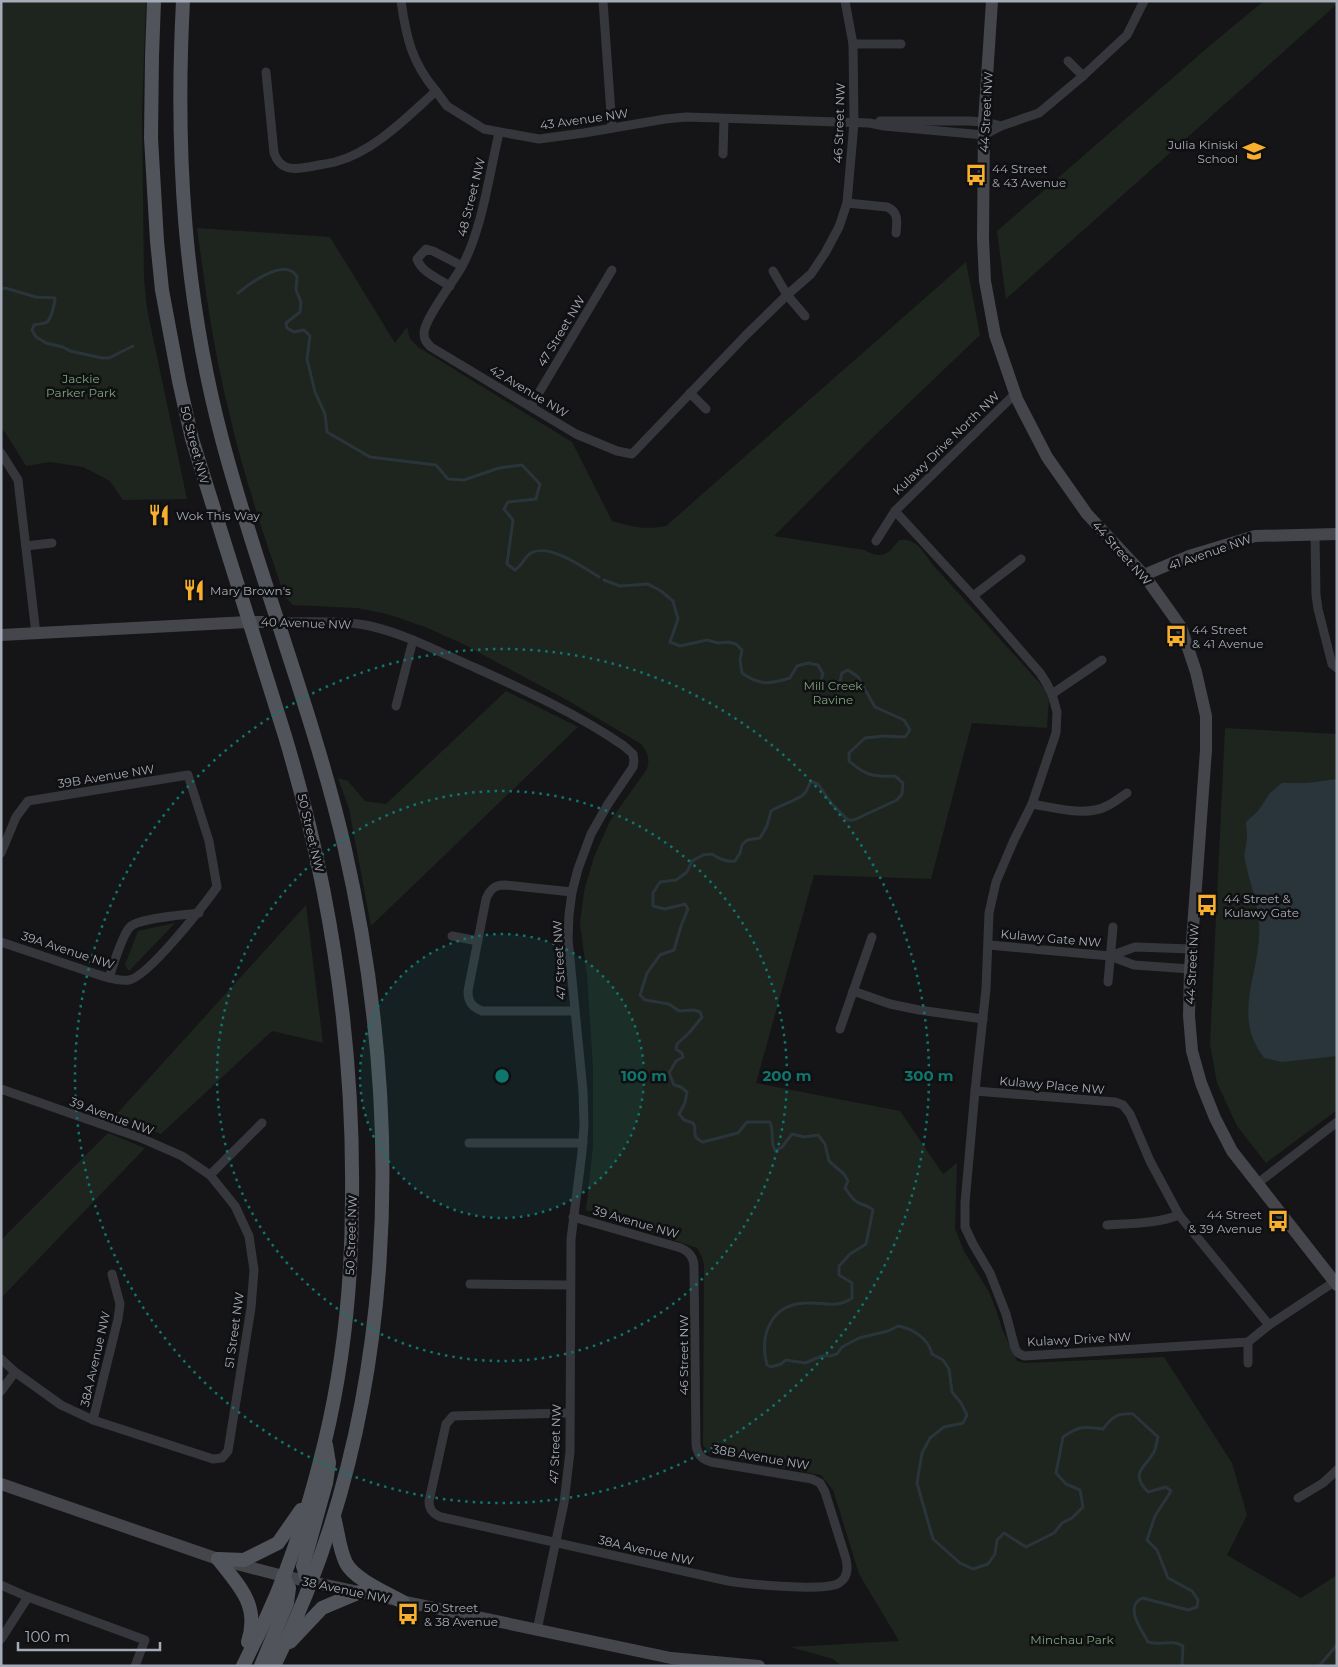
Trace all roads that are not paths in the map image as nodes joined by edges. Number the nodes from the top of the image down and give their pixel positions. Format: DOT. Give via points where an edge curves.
graph roads {
  1 [pos="154,1"];
  2 [pos="183,1"];
  3 [pos="401,1"];
  4 [pos="603,1"];
  5 [pos="846,1"];
  6 [pos="992,1"];
  7 [pos="1144,1"];
  8 [pos="853,44"];
  9 [pos="901,44"];
  10 [pos="1068,61"];
  11 [pos="266,72"];
  12 [pos="1083,76"];
  13 [pos="436,91"];
  14 [pos="724,119"];
  15 [pos="854,122"];
  16 [pos="870,123"];
  17 [pos="612,128"];
  18 [pos="984,128"];
  19 [pos="499,133"];
  20 [pos="723,154"];
  21 [pos="847,203"];
  22 [pos="896,233"];
  23 [pos="462,266"];
  24 [pos="612,270"];
  25 [pos="773,271"];
  26 [pos="450,286"];
  27 [pos="787,295"];
  28 [pos="805,316"];
  29 [pos="424,334"];
  30 [pos="690,393"];
  31 [pos="1015,394"];
  32 [pos="531,406"];
  33 [pos="706,409"];
  34 [pos="1,453"];
  35 [pos="632,454"];
  36 [pos="895,511"];
  37 [pos="1315,534"];
  38 [pos="1337,534"];
  39 [pos="876,541"];
  40 [pos="52,543"];
  41 [pos="26,546"];
  42 [pos="1021,559"];
  43 [pos="1144,575"];
  44 [pos="973,596"];
  45 [pos="248,622"];
  46 [pos="279,622"];
  47 [pos="36,634"];
  48 [pos="1,635"];
  49 [pos="413,640"];
  50 [pos="1102,660"];
  51 [pos="1336,668"];
  52 [pos="1052,694"];
  53 [pos="396,706"];
  54 [pos="634,761"];
  55 [pos="1126,793"];
  56 [pos="1032,804"];
  57 [pos="1,853"];
  58 [pos="572,892"];
  59 [pos="198,913"];
  60 [pos="1113,927"];
  61 [pos="452,936"];
  62 [pos="872,937"];
  63 [pos="478,940"];
  64 [pos="1,942"];
  65 [pos="989,945"];
  66 [pos="1192,949"];
  67 [pos="1110,956"];
  68 [pos="1190,968"];
  69 [pos="109,978"];
  70 [pos="1108,982"];
  71 [pos="853,992"];
  72 [pos="574,1011"];
  73 [pos="983,1019"];
  74 [pos="840,1029"];
  75 [pos="1,1089"];
  76 [pos="975,1091"];
  77 [pos="1337,1122"];
  78 [pos="262,1123"];
  79 [pos="469,1143"];
  80 [pos="583,1143"];
  81 [pos="210,1175"];
  82 [pos="1258,1183"];
  83 [pos="235,1206"];
  84 [pos="1179,1215"];
  85 [pos="573,1217"];
  86 [pos="1107,1224"];
  87 [pos="691,1255"];
  88 [pos="112,1274"];
  89 [pos="1336,1282"];
  90 [pos="470,1284"];
  91 [pos="570,1285"];
  92 [pos="1269,1325"];
  93 [pos="1248,1342"];
  94 [pos="1,1359"];
  95 [pos="1248,1363"];
  96 [pos="15,1372"];
  97 [pos="1,1391"];
  98 [pos="570,1413"];
  99 [pos="93,1420"];
  100 [pos="325,1440"];
  101 [pos="699,1455"];
  102 [pos="222,1458"];
  103 [pos="1337,1470"];
  104 [pos="1,1484"];
  105 [pos="310,1497"];
  106 [pos="1298,1498"];
  107 [pos="334,1517"];
  108 [pos="556,1542"];
  109 [pos="218,1559"];
  110 [pos="848,1570"];
  111 [pos="283,1576"];
  112 [pos="311,1583"];
  113 [pos="1,1585"];
  114 [pos="360,1592"];
  115 [pos="28,1596"];
  116 [pos="403,1602"];
  117 [pos="537,1630"];
  118 [pos="1,1639"];
  119 [pos="276,1661"];
  120 [pos="135,1666"];
  121 [pos="241,1666"];
  122 [pos="260,1666"];
  123 [pos="759,1666"];
  1 -- 45 [label="main road, 50 Street NW" via="151,138 162,290 192,439"];
  2 -- 46 [label="main road" via="181,170 199,333 223,443"];
  3 -- 13 [label="street, 43 Avenue NW" via="410,48"];
  4 -- 17 [label="street"];
  5 -- 8 [label="street, 46 Street NW"];
  6 -- 18 [label="street, 44 Street NW"];
  7 -- 12 [label="street" via="1127,35"];
  8 -- 9 [label="street"];
  8 -- 15 [label="street, 46 Street NW"];
  10 -- 12 [label="street"];
  11 -- 13 [label="street" via="274,153 277,162 293,168 336,162 362,150"];
  12 -- 18 [label="street" via="1039,113 1001,126"];
  13 -- 19 [label="street, 43 Avenue NW" via="447,106 484,129"];
  14 -- 15 [label="street, 43 Avenue NW"];
  14 -- 17 [label="street, 43 Avenue NW" via="686,117"];
  14 -- 20 [label="street"];
  15 -- 16 [label="street, 43 Avenue NW"];
  15 -- 21 [label="street, 46 Street NW"];
  16 -- 18 [label="street, 43 Avenue NW"];
  16 -- 18 [label="street, 43 Avenue NW" via="883,121"];
  17 -- 19 [label="street, 43 Avenue NW" via="539,139"];
  18 -- 31 [label="street, 44 Street NW" via="985,281 995,335"];
  19 -- 23 [label="street, 48 Street NW" via="477,227"];
  21 -- 22 [label="street" via="893,209 897,214"];
  21 -- 27 [label="street, 46 Street NW" via="840,227 825,253 811,274"];
  23 -- 26 [label="street, 48 Street NW"];
  23 -- 26 [label="street" via="426,249 417,259 423,269"];
  24 -- 32 [label="street, 47 Street NW"];
  25 -- 27 [label="street"];
  26 -- 29 [label="street, 48 Street NW" via="427,321"];
  27 -- 28 [label="street"];
  27 -- 30 [label="street, 46 Street NW"];
  29 -- 32 [label="street, 42 Avenue NW" via="431,347"];
  30 -- 33 [label="street"];
  30 -- 35 [label="street, 46 Street NW"];
  31 -- 36 [label="street, Kulawy Drive North NW"];
  31 -- 43 [label="street, 44 Street NW" via="1047,457 1087,514"];
  32 -- 35 [label="street, 42 Avenue NW" via="576,434"];
  34 -- 41 [label="street" via="18,480"];
  36 -- 39 [label="street, Kulawy Drive North NW"];
  36 -- 44 [label="street, Kulawy Drive North NW"];
  37 -- 38 [label="street, 41 Avenue NW"];
  37 -- 43 [label="street, 41 Avenue NW" via="1255,536 1189,556"];
  37 -- 51 [label="street" via="1318,609 1332,664"];
  40 -- 41 [label="street"];
  41 -- 47 [label="street"];
  42 -- 44 [label="street"];
  43 -- 66 [label="street, 44 Street NW" via="1181,626 1206,716"];
  44 -- 52 [label="street, Kulawy Drive North NW" via="1040,673"];
  45 -- 46 [label="street, 40 Avenue NW"];
  45 -- 47 [label="street, 40 Avenue NW"];
  45 -- 100 [label="main road, 50 Street NW" via="297,776 313,838 338,973 349,1068 353,1169 350,1280 344,1338"];
  46 -- 49 [label="street, 40 Avenue NW" via="370,626"];
  46 -- 107 [label="main road" via="319,750 344,847 367,971 378,1092 381,1202 376,1304 362,1405"];
  47 -- 48 [label="street, 40 Avenue NW"];
  49 -- 53 [label="street"];
  49 -- 54 [label="street, 40 Avenue NW" via="577,716 629,749"];
  50 -- 52 [label="street"];
  52 -- 56 [label="street, Kulawy Drive North NW" via="1057,712 1056,732"];
  54 -- 58 [label="street, 47 Street NW" via="630,773 591,834"];
  55 -- 56 [label="street" via="1096,810"];
  56 -- 65 [label="street, Kulawy Drive North NW" via="996,882 989,913"];
  57 -- 59 [label="street, 39B Avenue NW" via="16,816 28,802 188,775 209,841 217,887"];
  58 -- 63 [label="street" via="505,885 494,888 486,899"];
  58 -- 72 [label="street, 47 Street NW" via="568,939"];
  59 -- 69 [label="street, 39A Avenue NW" via="138,976 128,980"];
  59 -- 69 [label="street" via="130,926"];
  60 -- 67 [label="street, Kulawy Gate NW"];
  61 -- 63 [label="street"];
  62 -- 71 [label="street"];
  63 -- 72 [label="street" via="468,991 472,1006 487,1012"];
  64 -- 69 [label="street, 39A Avenue NW"];
  65 -- 67 [label="street, Kulawy Gate NW"];
  65 -- 73 [label="street, Kulawy Drive North NW"];
  66 -- 67 [label="street, Kulawy Gate NW" via="1135,947"];
  66 -- 68 [label="street, 44 Street NW"];
  67 -- 68 [label="street, Kulawy Gate NW" via="1134,965"];
  67 -- 70 [label="street, Kulawy Gate NW"];
  68 -- 82 [label="street, 44 Street NW" via="1192,1051 1201,1082 1232,1151"];
  71 -- 73 [label="street" via="890,1004"];
  71 -- 74 [label="street"];
  72 -- 80 [label="street, 47 Street NW" via="583,1091"];
  73 -- 76 [label="street, Kulawy Drive NW"];
  75 -- 81 [label="street, 39 Avenue NW" via="140,1138 182,1156"];
  76 -- 84 [label="street, Kulawy Place NW" via="1123,1105"];
  76 -- 93 [label="street, Kulawy Drive NW" via="965,1227 990,1273 1018,1353 1024,1356"];
  77 -- 82 [label="street"];
  78 -- 81 [label="street"];
  79 -- 80 [label="street"];
  80 -- 85 [label="street, 47 Street NW"];
  81 -- 83 [label="street, 39 Avenue NW"];
  82 -- 89 [label="street, 44 Street NW"];
  83 -- 102 [label="street, 51 Street NW" via="249,1236 254,1270 228,1451"];
  84 -- 86 [label="street" via="1166,1220"];
  84 -- 92 [label="street, Kulawy Place NW"];
  85 -- 87 [label="street, 39 Avenue NW" via="681,1248"];
  85 -- 91 [label="street, 47 Street NW"];
  87 -- 101 [label="street, 46 Street NW" via="694,1262 696,1444"];
  88 -- 99 [label="street, 38A Avenue NW" via="120,1304"];
  89 -- 92 [label="street"];
  90 -- 91 [label="street"];
  91 -- 98 [label="street, 47 Street NW"];
  92 -- 93 [label="street"];
  93 -- 95 [label="street"];
  94 -- 96 [label="street, 38A Avenue NW"];
  96 -- 97 [label="street"];
  96 -- 99 [label="street, 38A Avenue NW" via="61,1405"];
  98 -- 108 [label="street, 47 Street NW" via="569,1466"];
  98 -- 108 [label="street, 38A Avenue NW" via="453,1416 446,1424 430,1501 433,1513 441,1517"];
  99 -- 102 [label="street, 38A Avenue NW" via="213,1459"];
  100 -- 105 [label="main road, 50 Street NW"];
  100 -- 112 [label="main road" via="329,1463 326,1484 303,1566"];
  101 -- 110 [label="street, 38B Avenue NW" via="711,1462 820,1483"];
  103 -- 106 [label="street"];
  104 -- 109 [label="street, 38 Avenue NW"];
  105 -- 109 [label="main road" via="278,1543 244,1560"];
  105 -- 111 [label="main road, 50 Street NW"];
  107 -- 112 [label="main road"];
  107 -- 116 [label="main road" via="345,1562 351,1571"];
  108 -- 110 [label="street, 38A Avenue NW" via="742,1583 829,1586 841,1583"];
  108 -- 117 [label="street, 47 Street NW"];
  109 -- 111 [label="street, 38 Avenue NW"];
  109 -- 121 [label="main road" via="240,1586 251,1610 251,1632"];
  111 -- 112 [label="street, 38 Avenue NW"];
  111 -- 121 [label="main road, 50 Street NW"];
  111 -- 122 [label="main road" via="289,1588 287,1603"];
  112 -- 114 [label="street, 38 Avenue NW"];
  112 -- 119 [label="main road"];
  113 -- 115 [label="street"];
  114 -- 116 [label="street, 38 Avenue NW"];
  114 -- 119 [label="main road" via="322,1608"];
  115 -- 118 [label="street"];
  115 -- 120 [label="street" via="145,1640"];
  116 -- 117 [label="street, 38 Avenue NW"];
  117 -- 123 [label="street, 38 Avenue NW" via="671,1658"];
}
